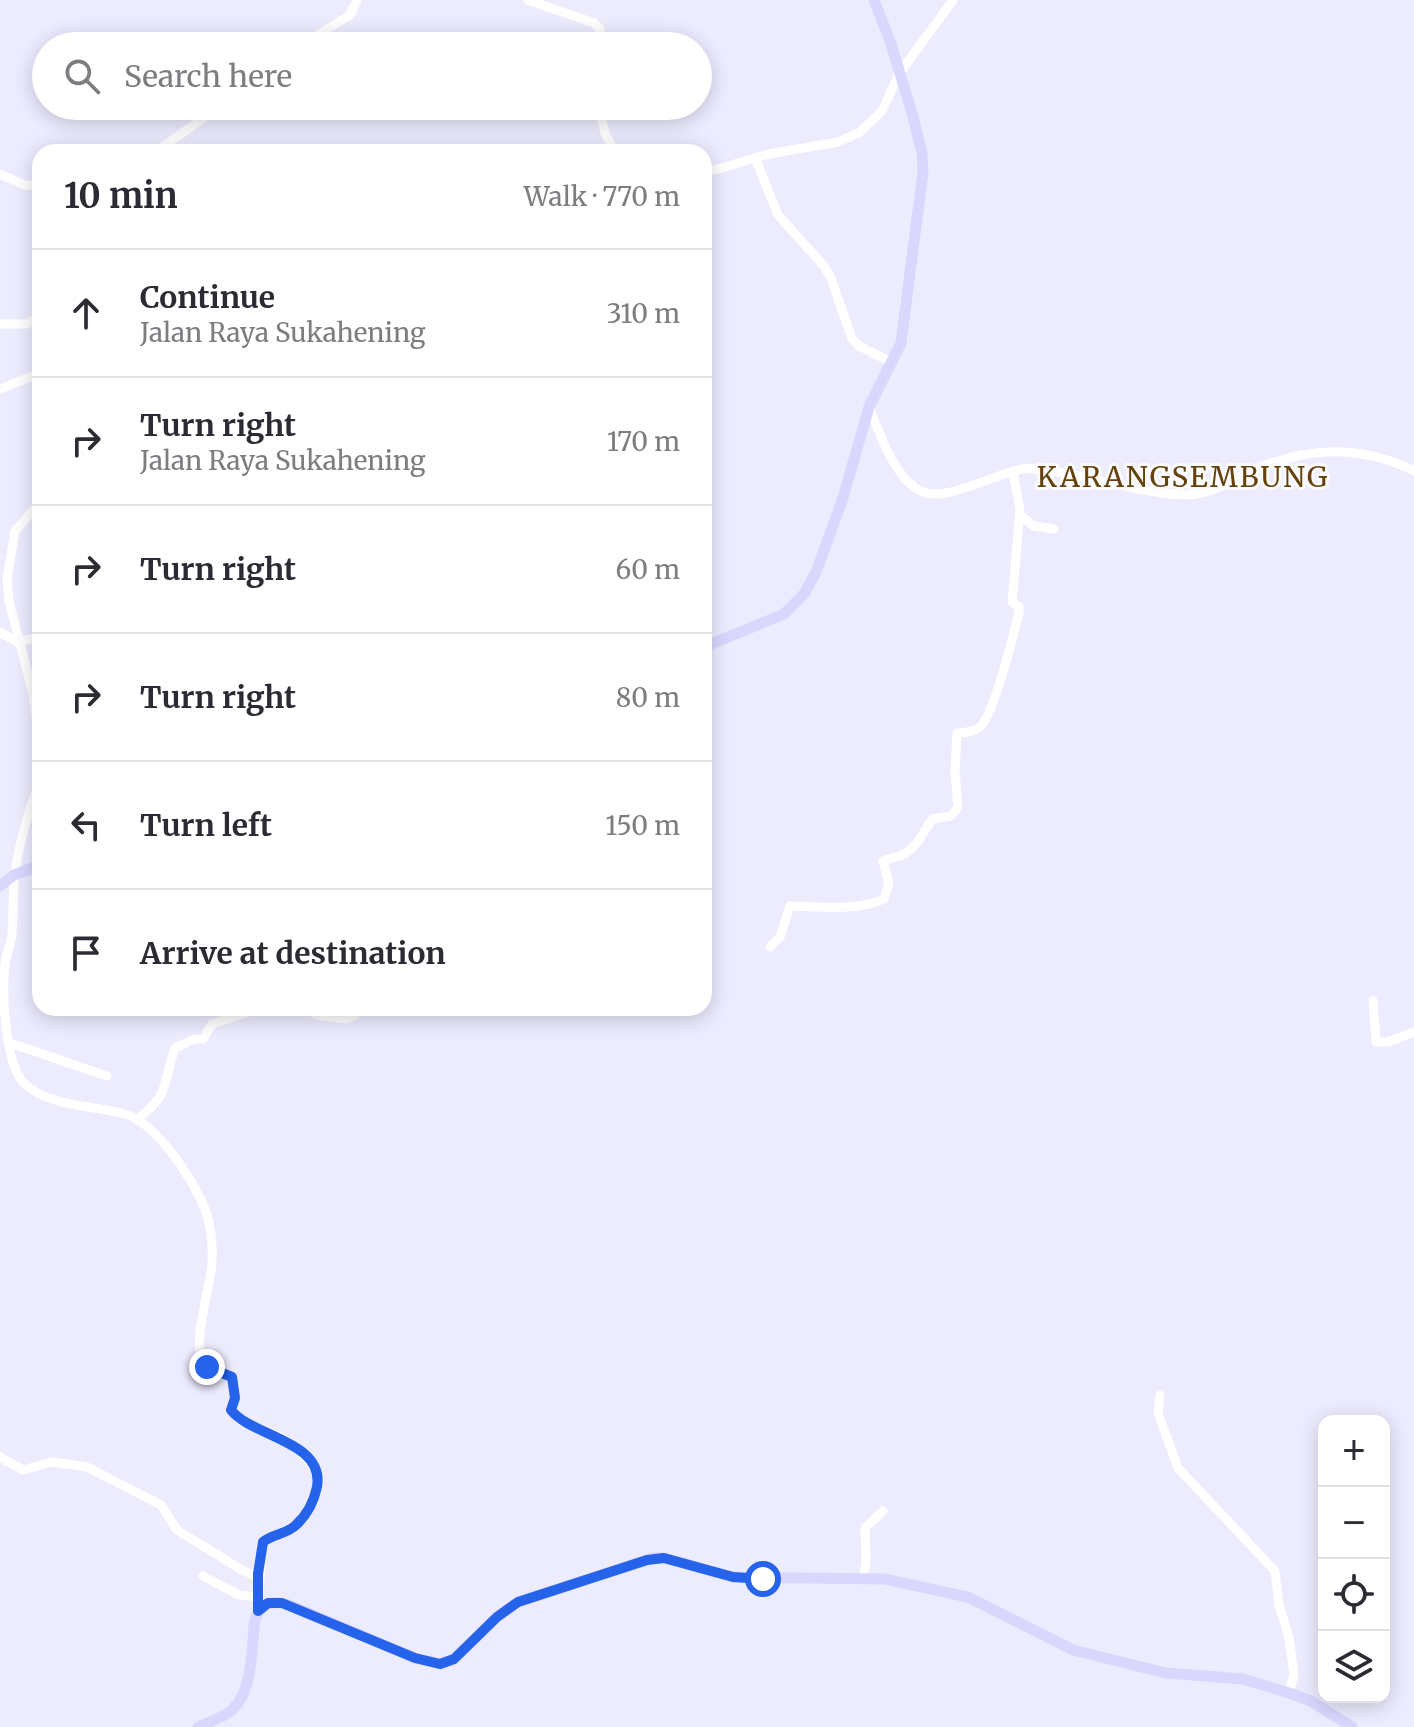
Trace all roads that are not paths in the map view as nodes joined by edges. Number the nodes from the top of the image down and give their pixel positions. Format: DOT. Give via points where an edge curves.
graph roads {
  1 [pos="357,0"];
  2 [pos="528,0"];
  3 [pos="874,0"];
  4 [pos="953,0"];
  5 [pos="323,32"];
  6 [pos="600,32"];
  7 [pos="899,74"];
  8 [pos="201,120"];
  9 [pos="602,120"];
  10 [pos="167,144"];
  11 [pos="611,144"];
  12 [pos="755,158"];
  13 [pos="712,171"];
  14 [pos="0,174"];
  15 [pos="32,187"];
  16 [pos="32,321"];
  17 [pos="0,324"];
  18 [pos="891,362"];
  19 [pos="32,376"];
  20 [pos="0,389"];
  21 [pos="869,407"];
  22 [pos="1414,471"];
  23 [pos="1013,472"];
  24 [pos="32,511"];
  25 [pos="1020,515"];
  26 [pos="1054,529"];
  27 [pos="0,632"];
  28 [pos="32,640"];
  29 [pos="21,643"];
  30 [pos="712,644"];
  31 [pos="32,690"];
  32 [pos="32,801"];
  33 [pos="32,868"];
  34 [pos="14,875"];
  35 [pos="0,886"];
  36 [pos="770,947"];
  37 [pos="1373,1001"];
  38 [pos="236,1016"];
  39 [pos="324,1016"];
  40 [pos="354,1016"];
  41 [pos="1414,1032"];
  42 [pos="10,1043"];
  43 [pos="107,1076"];
  44 [pos="137,1119"];
  45 [pos="1160,1395"];
  46 [pos="0,1457"];
  47 [pos="883,1511"];
  48 [pos="203,1576"];
  49 [pos="258,1577"];
  50 [pos="863,1578"];
  51 [pos="258,1597"];
  52 [pos="258,1611"];
  53 [pos="1289,1693"];
  54 [pos="198,1727"];
  55 [pos="1352,1727"];
  1 -- 5 [label="street" via="350,15"];
  2 -- 6 [label="street" via="594,23"];
  3 -- 7 [label="main road"];
  4 -- 7 [label="street"];
  7 -- 12 [label="street" via="882,111 860,132 838,142"];
  7 -- 18 [label="main road" via="923,172 907,309 901,343"];
  8 -- 10 [label="street"];
  9 -- 11 [label="street"];
  12 -- 13 [label="street"];
  12 -- 18 [label="street" via="778,215 831,278 852,339"];
  14 -- 15 [label="street"];
  16 -- 17 [label="street"];
  18 -- 21 [label="main road"];
  19 -- 20 [label="street"];
  21 -- 23 [label="street" via="887,452 920,492 944,493"];
  21 -- 30 [label="main road" via="842,501 804,594 770,622"];
  22 -- 23 [label="street" via="1379,455 1320,453 1277,459 1222,488 1191,495 1049,471"];
  23 -- 25 [label="street"];
  24 -- 29 [label="street" via="15,531 7,579"];
  25 -- 26 [label="street" via="1034,526"];
  25 -- 36 [label="street" via="1012,596 1019,612 998,688 982,723 957,733 956,811 932,819 911,849 883,861 889,884 884,899 846,907 790,906 780,937"];
  27 -- 29 [label="street"];
  28 -- 29 [label="street"];
  29 -- 31 [label="street"];
  32 -- 34 [label="street"];
  33 -- 34 [label="main road"];
  34 -- 35 [label="main road"];
  34 -- 42 [label="street" via="12,935 3,983"];
  37 -- 41 [label="street" via="1376,1042"];
  38 -- 44 [label="street" via="212,1024 203,1039 179,1045 157,1105"];
  39 -- 40 [label="street"];
  42 -- 43 [label="street"];
  42 -- 44 [label="street" via="19,1078 33,1089 74,1107"];
  44 -- 49 [label="street" via="174,1156 207,1213 212,1264 200,1334 202,1360 232,1377 231,1410 238,1418 287,1440 316,1468 317,1491 306,1514 295,1527 263,1542"];
  45 -- 53 [label="street" via="1158,1413 1178,1468 1275,1571 1294,1675"];
  46 -- 49 [label="street" via="21,1470 52,1462 87,1467 161,1505 177,1530"];
  47 -- 50 [label="street" via="865,1528"];
  48 -- 51 [label="street" via="239,1595"];
  49 -- 51 [label="street"];
  50 -- 52 [label="main road" via="733,1577 653,1558 518,1602 454,1659 440,1664 282,1603 268,1603"];
  50 -- 53 [label="main road" via="968,1597 1073,1650 1166,1673 1243,1679"];
  51 -- 52 [label="street"];
  52 -- 54 [label="main road" via="239,1701 226,1714"];
  53 -- 55 [label="main road"];
}
